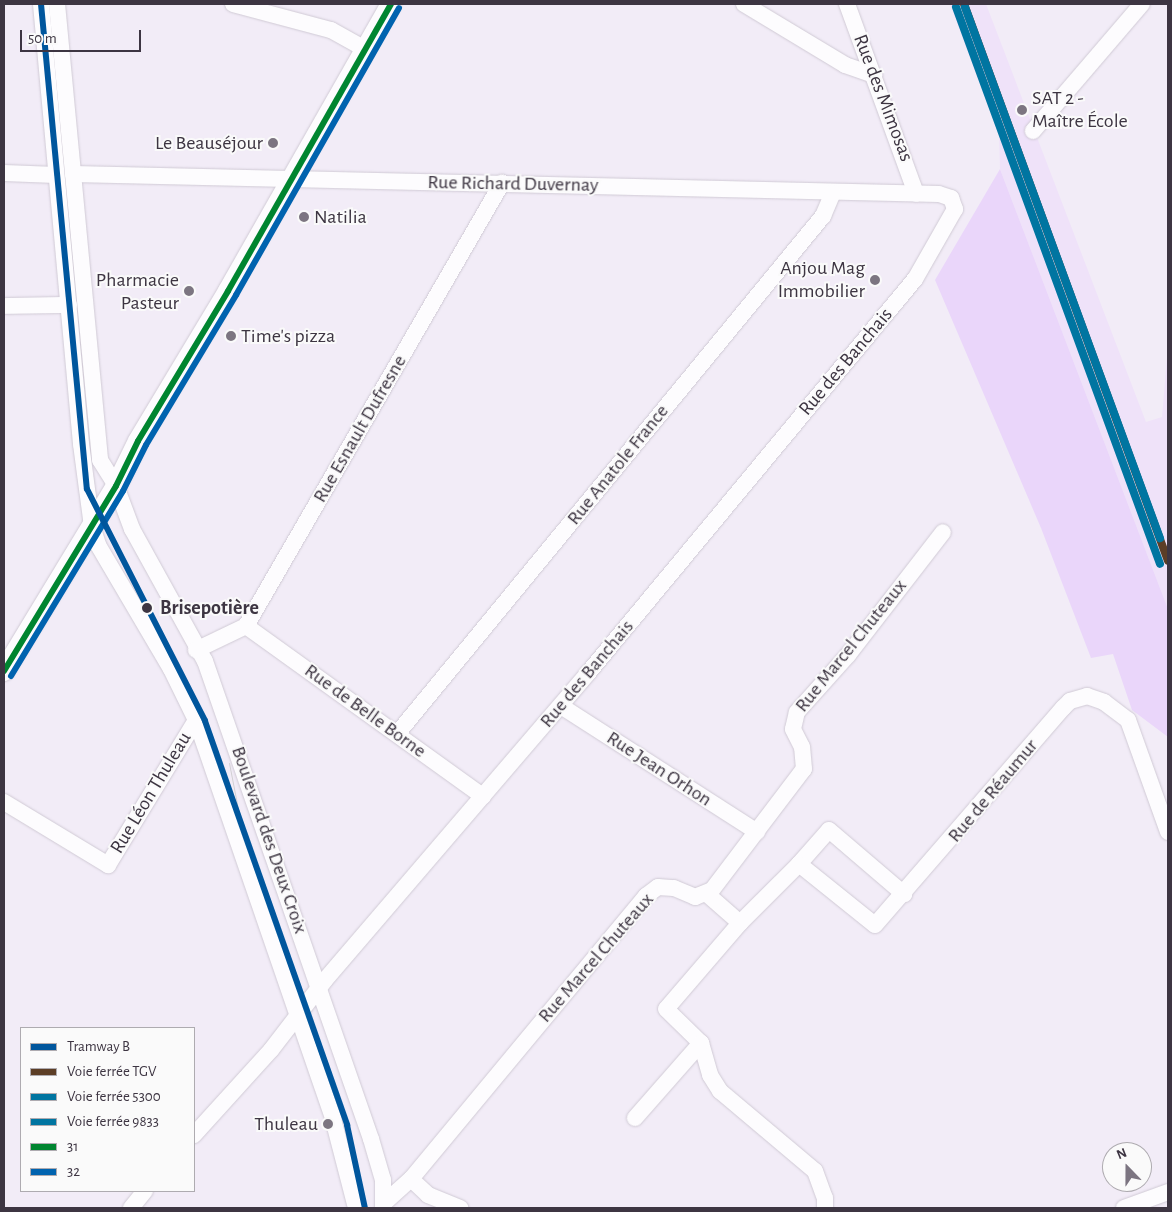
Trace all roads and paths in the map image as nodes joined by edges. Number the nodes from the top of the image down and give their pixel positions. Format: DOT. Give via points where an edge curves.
graph roads {
  1 [pos="41,4"];
  2 [pos="57,4"];
  3 [pos="233,4"];
  4 [pos="392,4"];
  5 [pos="744,4"];
  6 [pos="846,4"];
  7 [pos="1142,4"];
  8 [pos="365,49"];
  9 [pos="874,75"];
  10 [pos="1033,131"];
  11 [pos="4,173"];
  12 [pos="73,174"];
  13 [pos="56,175"];
  14 [pos="291,180"];
  15 [pos="502,183"];
  16 [pos="833,192"];
  17 [pos="916,194"];
  18 [pos="951,198"];
  19 [pos="69,305"];
  20 [pos="4,306"];
  21 [pos="116,486"];
  22 [pos="92,526"];
  23 [pos="943,532"];
  24 [pos="246,626"];
  25 [pos="196,650"];
  26 [pos="4,671"];
  27 [pos="561,706"];
  28 [pos="196,720"];
  29 [pos="397,734"];
  30 [pos="483,796"];
  31 [pos="4,802"];
  32 [pos="758,832"];
  33 [pos="1168,832"];
  34 [pos="799,864"];
  35 [pos="707,894"];
  36 [pos="904,894"];
  37 [pos="740,923"];
  38 [pos="320,986"];
  39 [pos="296,1018"];
  40 [pos="701,1043"];
  41 [pos="635,1118"];
  42 [pos="195,1134"];
  43 [pos="411,1179"];
  44 [pos="144,1192"];
  45 [pos="1168,1192"];
  46 [pos="383,1206"];
  47 [pos="131,1208"];
  48 [pos="356,1208"];
  49 [pos="460,1208"];
  50 [pos="825,1208"];
  51 [pos="1124,1208"];
  1 -- 13 [label="street, Boulevard des Deux Croix"];
  2 -- 12 [label="street, Boulevard des Deux Croix"];
  3 -- 8 [label="street" via="331,30"];
  4 -- 8 [label="main road"];
  5 -- 9 [label="street" via="845,65"];
  6 -- 9 [label="street, Rue des Mimosas"];
  7 -- 10 [label="street"];
  8 -- 14 [label="main road"];
  9 -- 17 [label="street, Rue des Mimosas"];
  11 -- 13 [label="street"];
  12 -- 14 [label="street, Rue Richard Duvernay"];
  12 -- 21 [label="street, Boulevard des Deux Croix" via="98,448 100,460"];
  13 -- 19 [label="street, Boulevard des Deux Croix"];
  14 -- 15 [label="street, Rue Richard Duvernay"];
  14 -- 21 [label="main road" via="138,441"];
  15 -- 16 [label="street, Rue Richard Duvernay"];
  15 -- 24 [label="street, Rue Esnault Dufresne"];
  16 -- 17 [label="street, Rue Richard Duvernay"];
  16 -- 29 [label="street, Rue Anatole France" via="823,216"];
  17 -- 18 [label="street, Rue Richard Duvernay"];
  18 -- 27 [label="street, Rue des Banchais" via="954,215 915,279"];
  19 -- 20 [label="street"];
  19 -- 22 [label="street, Boulevard des Deux Croix"];
  21 -- 22 [label="main road"];
  21 -- 25 [label="street, Boulevard des Deux Croix" via="132,530"];
  22 -- 26 [label="main road"];
  22 -- 28 [label="street, Boulevard des Deux Croix" via="98,545 171,669"];
  23 -- 32 [label="street, Rue Marcel Chuteaux" via="848,655 794,717 793,729 802,747 805,765"];
  24 -- 25 [label="street"];
  24 -- 29 [label="street, Rue de Belle Borne"];
  25 -- 38 [label="street, Boulevard des Deux Croix" via="205,661"];
  27 -- 30 [label="street, Rue des Banchais"];
  27 -- 32 [label="street, Rue Jean Orhon"];
  28 -- 31 [label="street, Rue Léon Thuleau" via="108,865"];
  28 -- 39 [label="street, Boulevard des Deux Croix"];
  29 -- 30 [label="street, Rue de Belle Borne"];
  30 -- 38 [label="street, Rue des Banchais"];
  32 -- 35 [label="street, Rue Marcel Chuteaux"];
  33 -- 36 [label="street, Rue de Réaumur" via="1128,720 1104,702 1087,696 1070,701 1063,708"];
  34 -- 36 [label="street, Rue de Réaumur" via="875,925"];
  34 -- 36 [label="street" via="828,830"];
  34 -- 37 [label="street"];
  35 -- 37 [label="street"];
  35 -- 43 [label="street, Rue Marcel Chuteaux" via="692,897 666,886 658,887 646,896"];
  37 -- 40 [label="street" via="666,1009"];
  38 -- 39 [label="street, Rue des Banchais"];
  38 -- 46 [label="street, Boulevard des Deux Croix" via="383,1180"];
  39 -- 42 [label="street, Rue des Banchais"];
  39 -- 48 [label="street, Boulevard des Deux Croix" via="333,1118"];
  40 -- 41 [label="street"];
  40 -- 50 [label="street" via="710,1075 720,1091 815,1171 825,1198"];
  43 -- 46 [label="street, Rue Marcel Chuteaux"];
  43 -- 49 [label="street" via="428,1195"];
  44 -- 47 [label="street"];
  45 -- 51 [label="street"];
}
